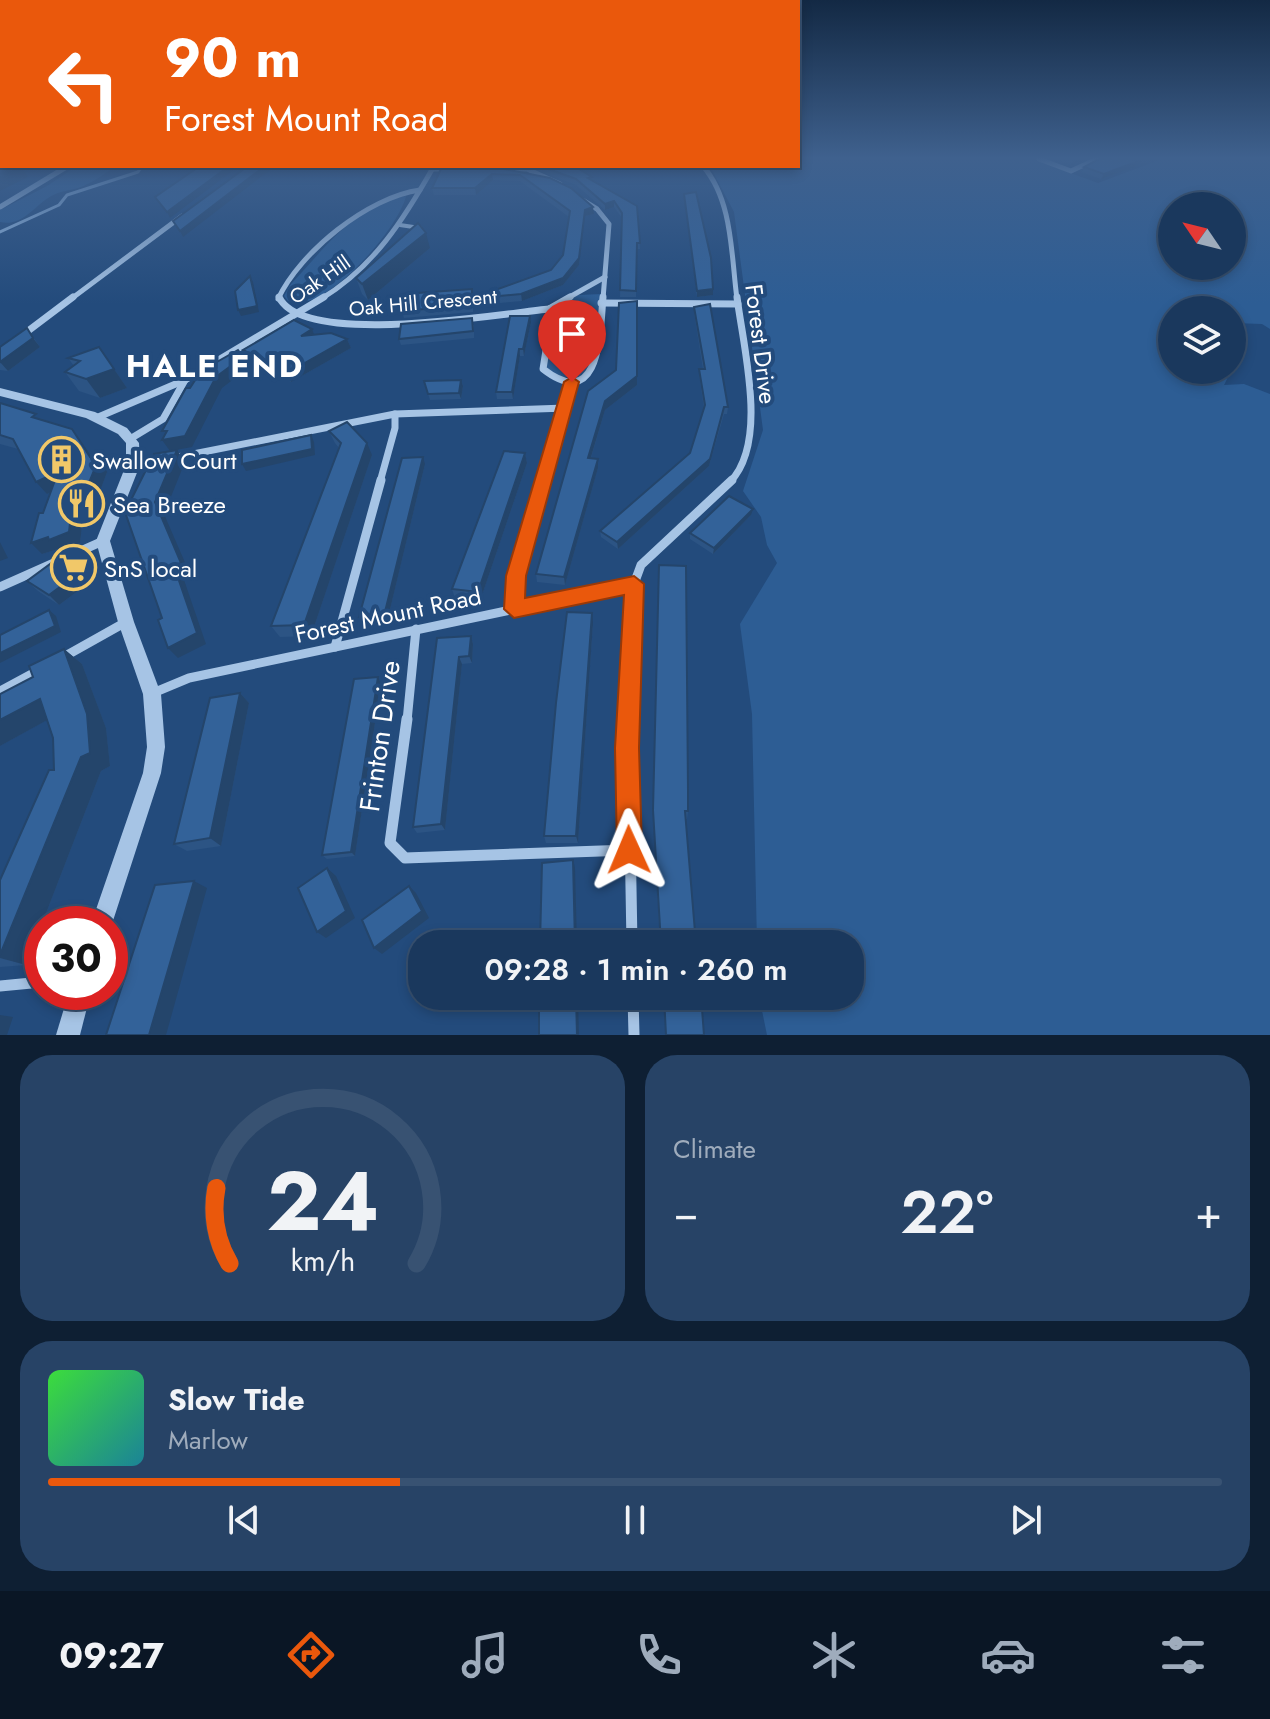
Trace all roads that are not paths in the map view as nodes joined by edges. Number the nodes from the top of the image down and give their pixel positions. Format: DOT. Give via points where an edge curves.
graph roads {
  1 [pos="368,207"];
  2 [pos="410,207"];
  3 [pos="592,207"];
  4 [pos="724,207"];
  5 [pos="192,208"];
  6 [pos="400,225"];
  7 [pos="425,234"];
  8 [pos="605,277"];
  9 [pos="601,303"];
  10 [pos="738,304"];
  11 [pos="549,309"];
  12 [pos="301,313"];
  13 [pos="12,343"];
  14 [pos="185,380"];
  15 [pos="572,382"];
  16 [pos="0,392"];
  17 [pos="566,408"];
  18 [pos="395,414"];
  19 [pos="96,418"];
  20 [pos="130,439"];
  21 [pos="133,465"];
  22 [pos="103,541"];
  23 [pos="634,584"];
  24 [pos="0,587"];
  25 [pos="514,609"];
  26 [pos="126,622"];
  27 [pos="416,629"];
  28 [pos="335,647"];
  29 [pos="0,691"];
  30 [pos="152,694"];
  31 [pos="629,850"];
  32 [pos="108,906"];
  33 [pos="632,930"];
  34 [pos="24,984"];
  35 [pos="0,986"];
  36 [pos="75,1010"];
  37 [pos="633,1010"];
  38 [pos="68,1035"];
  39 [pos="634,1035"];
  1 -- 12 [label="street" via="341,227 284,287 278,299"];
  2 -- 6 [label="street, Oak Hill"];
  3 -- 8 [label="street" via="609,224"];
  4 -- 10 [label="street, Forest Drive"];
  5 -- 13 [label="street"];
  6 -- 7 [label="lane"];
  6 -- 12 [label="street, Oak Hill" via="357,276"];
  8 -- 9 [label="street"];
  8 -- 11 [label="street, Oak Hill Crescent"];
  9 -- 10 [label="street"];
  9 -- 15 [label="street" via="598,360 590,374"];
  10 -- 23 [label="street, Forest Drive" via="752,417 747,453 734,478 653,550"];
  11 -- 12 [label="street, Oak Hill Crescent" via="362,327 329,324"];
  11 -- 15 [label="street" via="543,369"];
  12 -- 14 [label="street, Oak Hill"];
  14 -- 19 [label="street, Oak Hill"];
  14 -- 20 [label="street" via="163,419"];
  15 -- 17 [label="street"];
  16 -- 19 [label="street"];
  17 -- 18 [label="street"];
  17 -- 25 [label="street" via="516,576"];
  18 -- 21 [label="street"];
  18 -- 28 [label="street"];
  19 -- 20 [label="street"];
  20 -- 21 [label="street"];
  21 -- 22 [label="street"];
  22 -- 24 [label="street"];
  22 -- 26 [label="street"];
  23 -- 25 [label="street, Forest Mount Road"];
  23 -- 31 [label="street"];
  25 -- 27 [label="street, Forest Mount Road"];
  26 -- 29 [label="street"];
  26 -- 30 [label="street"];
  27 -- 28 [label="street, Forest Mount Road"];
  27 -- 31 [label="street, Frinton Drive" via="390,843 405,858"];
  28 -- 30 [label="street, Forest Mount Road" via="189,678"];
  30 -- 32 [label="street" via="152,773"];
  31 -- 33 [label="street"];
  34 -- 35 [label="street"];
  36 -- 38 [label="street"];
  37 -- 39 [label="street"];
}
